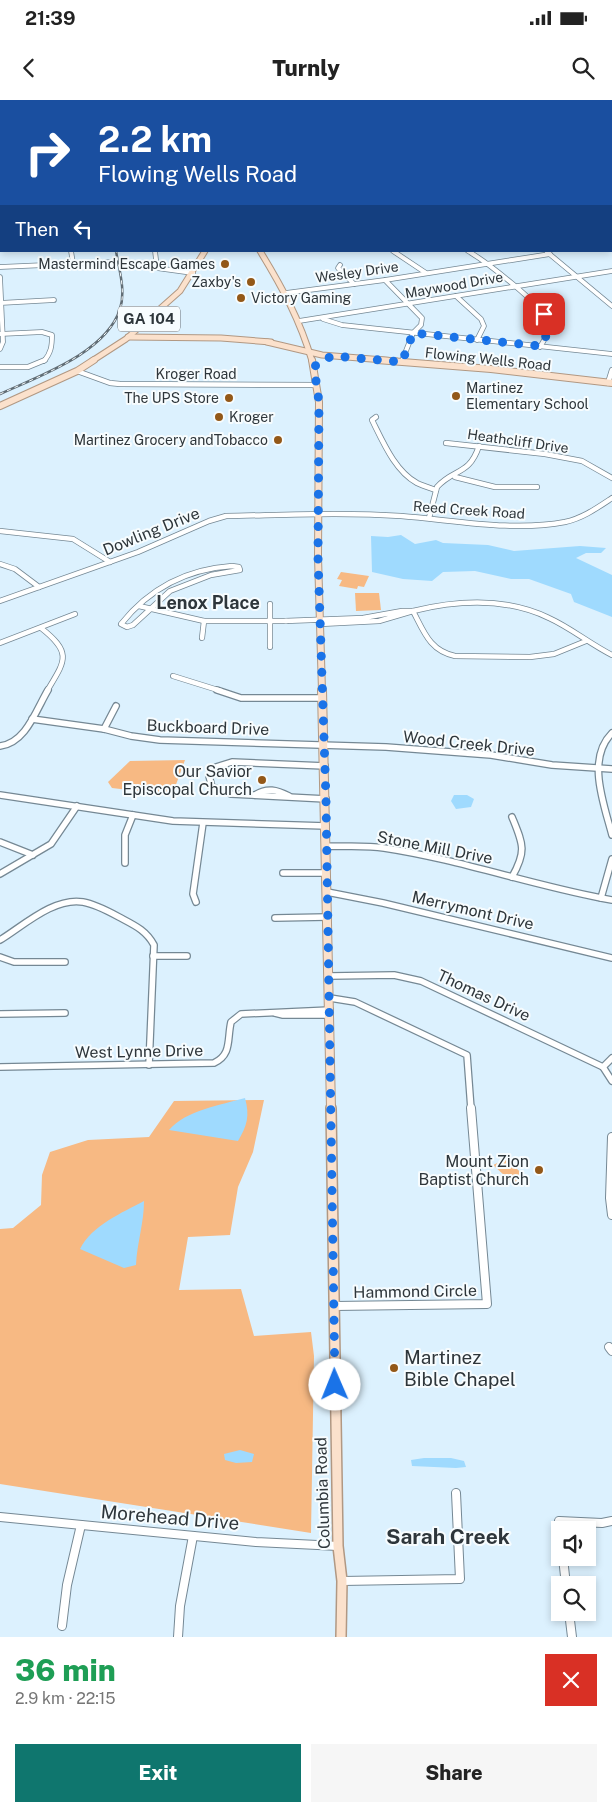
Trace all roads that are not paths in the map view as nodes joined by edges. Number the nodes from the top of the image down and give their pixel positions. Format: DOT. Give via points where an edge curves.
graph roads {
  1 [pos="71,252"];
  2 [pos="155,252"];
  3 [pos="204,252"];
  4 [pos="261,252"];
  5 [pos="394,252"];
  6 [pos="470,252"];
  7 [pos="548,253"];
  8 [pos="73,263"];
  9 [pos="489,264"];
  10 [pos="340,265"];
  11 [pos="0,267"];
  12 [pos="157,268"];
  13 [pos="612,271"];
  14 [pos="193,273"];
  15 [pos="426,273"];
  16 [pos="578,276"];
  17 [pos="0,277"];
  18 [pos="385,280"];
  19 [pos="354,284"];
  20 [pos="514,286"];
  21 [pos="286,293"];
  22 [pos="456,296"];
  23 [pos="612,299"];
  24 [pos="54,300"];
  25 [pos="606,300"];
  26 [pos="1,303"];
  27 [pos="409,304"];
  28 [pos="612,306"];
  29 [pos="323,319"];
  30 [pos="299,322"];
  31 [pos="413,333"];
  32 [pos="1,334"];
  33 [pos="128,337"];
  34 [pos="306,339"];
  35 [pos="478,340"];
  36 [pos="267,342"];
  37 [pos="287,346"];
  38 [pos="540,346"];
  39 [pos="0,349"];
  40 [pos="305,351"];
  41 [pos="612,354"];
  42 [pos="333,356"];
  43 [pos="402,362"];
  44 [pos="0,367"];
  45 [pos="314,367"];
  46 [pos="612,370"];
  47 [pos="77,371"];
  48 [pos="610,383"];
  49 [pos="317,386"];
  50 [pos="0,406"];
  51 [pos="376,417"];
  52 [pos="446,443"];
  53 [pos="479,446"];
  54 [pos="454,477"];
  55 [pos="612,478"];
  56 [pos="537,487"];
  57 [pos="436,490"];
  58 [pos="612,498"];
  59 [pos="318,514"];
  60 [pos="429,518"];
  61 [pos="0,531"];
  62 [pos="110,562"];
  63 [pos="0,564"];
  64 [pos="211,568"];
  65 [pos="216,573"];
  66 [pos="181,578"];
  67 [pos="189,583"];
  68 [pos="39,587"];
  69 [pos="0,601"];
  70 [pos="270,604"];
  71 [pos="139,606"];
  72 [pos="150,609"];
  73 [pos="413,611"];
  74 [pos="75,614"];
  75 [pos="204,621"];
  76 [pos="270,621"];
  77 [pos="319,621"];
  78 [pos="41,628"];
  79 [pos="202,638"];
  80 [pos="586,641"];
  81 [pos="0,643"];
  82 [pos="270,647"];
  83 [pos="612,655"];
  84 [pos="173,676"];
  85 [pos="323,698"];
  86 [pos="116,706"];
  87 [pos="32,719"];
  88 [pos="104,729"];
  89 [pos="612,734"];
  90 [pos="324,744"];
  91 [pos="0,746"];
  92 [pos="325,766"];
  93 [pos="600,768"];
  94 [pos="612,769"];
  95 [pos="0,795"];
  96 [pos="326,799"];
  97 [pos="77,806"];
  98 [pos="133,815"];
  99 [pos="512,817"];
  100 [pos="203,823"];
  101 [pos="326,826"];
  102 [pos="612,835"];
  103 [pos="0,842"];
  104 [pos="326,846"];
  105 [pos="33,855"];
  106 [pos="612,859"];
  107 [pos="125,863"];
  108 [pos="283,873"];
  109 [pos="326,873"];
  110 [pos="0,874"];
  111 [pos="512,877"];
  112 [pos="327,892"];
  113 [pos="601,898"];
  114 [pos="612,900"];
  115 [pos="196,902"];
  116 [pos="327,917"];
  117 [pos="275,918"];
  118 [pos="0,940"];
  119 [pos="0,956"];
  120 [pos="153,956"];
  121 [pos="187,956"];
  122 [pos="612,958"];
  123 [pos="65,962"];
  124 [pos="330,976"];
  125 [pos="330,998"];
  126 [pos="330,1012"];
  127 [pos="66,1013"];
  128 [pos="0,1014"];
  129 [pos="612,1058"];
  130 [pos="149,1065"];
  131 [pos="0,1067"];
  132 [pos="603,1067"];
  133 [pos="612,1081"];
  134 [pos="612,1137"];
  135 [pos="612,1147"];
  136 [pos="612,1215"];
  137 [pos="334,1306"];
  138 [pos="456,1493"];
  139 [pos="0,1517"];
  140 [pos="612,1521"];
  141 [pos="596,1523"];
  142 [pos="81,1525"];
  143 [pos="193,1536"];
  144 [pos="338,1546"];
  145 [pos="342,1581"];
  146 [pos="570,1621"];
  147 [pos="62,1626"];
  148 [pos="178,1637"];
  149 [pos="341,1637"];
  150 [pos="572,1637"];
  1 -- 8 [label="street"];
  2 -- 12 [label="street"];
  3 -- 14 [label="main road, GA 104"];
  4 -- 21 [label="main road, Columbia Road"];
  5 -- 15 [label="street"];
  6 -- 9 [label="street"];
  7 -- 9 [label="street, Wesley Drive"];
  7 -- 16 [label="street"];
  8 -- 11 [label="street"];
  8 -- 12 [label="street" via="113,262"];
  9 -- 15 [label="street, Wesley Drive"];
  9 -- 20 [label="street"];
  10 -- 19 [label="street" via="338,268"];
  12 -- 14 [label="street"];
  13 -- 16 [label="street, Maywood Drive"];
  14 -- 33 [label="main road, GA 104" via="180,291"];
  15 -- 18 [label="street, Wesley Drive"];
  16 -- 20 [label="street, Maywood Drive"];
  16 -- 25 [label="street"];
  17 -- 26 [label="street"];
  18 -- 19 [label="street, Wesley Drive"];
  18 -- 27 [label="street"];
  19 -- 21 [label="street, Wesley Drive"];
  20 -- 22 [label="street, Maywood Drive"];
  20 -- 38 [label="street" via="544,314 548,322 549,332"];
  21 -- 30 [label="main road, Columbia Road"];
  22 -- 27 [label="street, Maywood Drive"];
  22 -- 35 [label="street" via="481,319 484,326"];
  23 -- 25 [label="street"];
  24 -- 26 [label="street"];
  25 -- 28 [label="street"];
  26 -- 32 [label="street"];
  27 -- 29 [label="street, Maywood Drive"];
  27 -- 31 [label="street" via="422,318 421,325"];
  29 -- 30 [label="street, Maywood Drive"];
  29 -- 31 [label="street" via="342,325"];
  30 -- 34 [label="main road, Columbia Road"];
  31 -- 35 [label="street"];
  31 -- 43 [label="street"];
  32 -- 39 [label="street" via="3,342"];
  32 -- 44 [label="street" via="42,332 52,335 52,338 45,361 37,366 28,369"];
  33 -- 36 [label="main road, Flowing Wells Road" via="228,338"];
  33 -- 47 [label="main road, GA 104"];
  34 -- 37 [label="main road"];
  34 -- 40 [label="main road, Columbia Road"];
  35 -- 38 [label="street"];
  36 -- 37 [label="main road, Flowing Wells Road"];
  36 -- 40 [label="main road, Flowing Wells Road"];
  37 -- 40 [label="main road, Flowing Wells Road"];
  38 -- 41 [label="street"];
  40 -- 42 [label="main road, Flowing Wells Road"];
  40 -- 45 [label="main road, Columbia Road"];
  42 -- 43 [label="main road, Flowing Wells Road"];
  42 -- 45 [label="main road"];
  43 -- 48 [label="main road, Flowing Wells Road"];
  45 -- 49 [label="main road, Columbia Road"];
  46 -- 48 [label="street"];
  47 -- 49 [label="street, Kroger Road" via="120,384"];
  47 -- 50 [label="main road, GA 104"];
  49 -- 59 [label="main road, Columbia Road" via="320,427"];
  51 -- 57 [label="street" via="372,420 374,425 398,465 414,482"];
  52 -- 53 [label="street, Heathcliff Drive"];
  53 -- 54 [label="street" via="471,466"];
  53 -- 55 [label="street, Heathcliff Drive" via="582,461"];
  54 -- 56 [label="street" via="495,488"];
  54 -- 57 [label="street" via="440,484"];
  57 -- 60 [label="street"];
  58 -- 60 [label="street, Reed Creek Road" via="585,516 547,525"];
  59 -- 60 [label="street, Reed Creek Road"];
  59 -- 62 [label="street, Dowling Drive" via="226,516"];
  59 -- 77 [label="main road, Columbia Road"];
  61 -- 62 [label="street" via="73,539"];
  62 -- 68 [label="street, Dowling Drive"];
  63 -- 68 [label="street" via="15,569"];
  64 -- 65 [label="street"];
  64 -- 65 [label="street" via="240,568 234,572"];
  64 -- 66 [label="street"];
  65 -- 67 [label="street"];
  66 -- 67 [label="street"];
  66 -- 71 [label="street" via="155,590"];
  67 -- 72 [label="street" via="170,591"];
  68 -- 69 [label="street, Dowling Drive"];
  70 -- 76 [label="street"];
  71 -- 72 [label="street"];
  71 -- 72 [label="street" via="122,622 123,626 133,626"];
  72 -- 75 [label="street"];
  73 -- 77 [label="street"];
  73 -- 80 [label="street" via="459,603 509,605 546,617"];
  73 -- 80 [label="street" via="431,646 444,654 530,657 554,654"];
  74 -- 78 [label="street"];
  75 -- 76 [label="street"];
  75 -- 79 [label="street"];
  76 -- 77 [label="street"];
  76 -- 82 [label="street"];
  77 -- 85 [label="main road, Columbia Road"];
  78 -- 81 [label="street"];
  78 -- 87 [label="street" via="60,645 64,658 60,672"];
  80 -- 83 [label="street"];
  84 -- 85 [label="street" via="241,698"];
  85 -- 90 [label="main road, Columbia Road"];
  86 -- 88 [label="street"];
  87 -- 88 [label="street, Buckboard Drive"];
  87 -- 91 [label="street" via="20,738"];
  88 -- 90 [label="street, Buckboard Drive" via="167,740"];
  89 -- 93 [label="street" via="599,754"];
  90 -- 92 [label="main road, Columbia Road"];
  90 -- 93 [label="street, Wood Creek Drive" via="491,755 552,765"];
  92 -- 96 [label="main road, Columbia Road"];
  92 -- 96 [label="street" via="232,762 211,772 210,782 217,790 231,794 254,796 272,789 291,797"];
  93 -- 94 [label="street, Wood Creek Drive"];
  93 -- 102 [label="street" via="600,790"];
  95 -- 97 [label="street"];
  96 -- 101 [label="main road, Columbia Road"];
  97 -- 98 [label="street"];
  97 -- 105 [label="street" via="51,844"];
  98 -- 100 [label="street"];
  98 -- 107 [label="street" via="125,835"];
  99 -- 111 [label="street" via="524,850"];
  100 -- 101 [label="street"];
  100 -- 115 [label="street" via="193,894"];
  101 -- 104 [label="main road, Columbia Road"];
  103 -- 105 [label="street"];
  104 -- 109 [label="main road, Columbia Road"];
  104 -- 111 [label="street, Stone Mill Drive" via="382,848"];
  105 -- 110 [label="street"];
  106 -- 113 [label="street"];
  108 -- 109 [label="street"];
  109 -- 112 [label="main road, Columbia Road"];
  111 -- 113 [label="street, Stone Mill Drive"];
  112 -- 116 [label="main road, Columbia Road"];
  112 -- 122 [label="street, Merrymont Drive"];
  113 -- 114 [label="street, Stone Mill Drive"];
  116 -- 117 [label="street"];
  116 -- 124 [label="main road, Columbia Road"];
  118 -- 120 [label="street" via="63,903 82,902 143,930 152,940"];
  119 -- 123 [label="street" via="14,962"];
  120 -- 121 [label="street"];
  120 -- 130 [label="street"];
  124 -- 125 [label="main road, Columbia Road"];
  124 -- 132 [label="street, Thomas Drive" via="394,975 421,981"];
  125 -- 126 [label="main road, Columbia Road"];
  125 -- 137 [label="street, Hammond Circle" via="356,1002 467,1055 487,1304"];
  126 -- 130 [label="street, West Lynne Drive" via="250,1013 234,1018 230,1026 228,1053 221,1061"];
  126 -- 137 [label="main road, Columbia Road"];
  127 -- 128 [label="street"];
  129 -- 132 [label="street"];
  130 -- 131 [label="street, West Lynne Drive"];
  132 -- 133 [label="street"];
  134 -- 135 [label="street"];
  135 -- 136 [label="street"];
  137 -- 144 [label="main road, Columbia Road"];
  138 -- 145 [label="street" via="460,1579"];
  139 -- 142 [label="street, Morehead Drive"];
  140 -- 141 [label="street"];
  142 -- 143 [label="street, Morehead Drive"];
  142 -- 147 [label="street" via="67,1585"];
  143 -- 144 [label="street, Morehead Drive"];
  143 -- 148 [label="street" via="180,1606"];
  144 -- 145 [label="main road, Columbia Road"];
  145 -- 149 [label="main road, Columbia Road"];
  146 -- 150 [label="street"];
}
